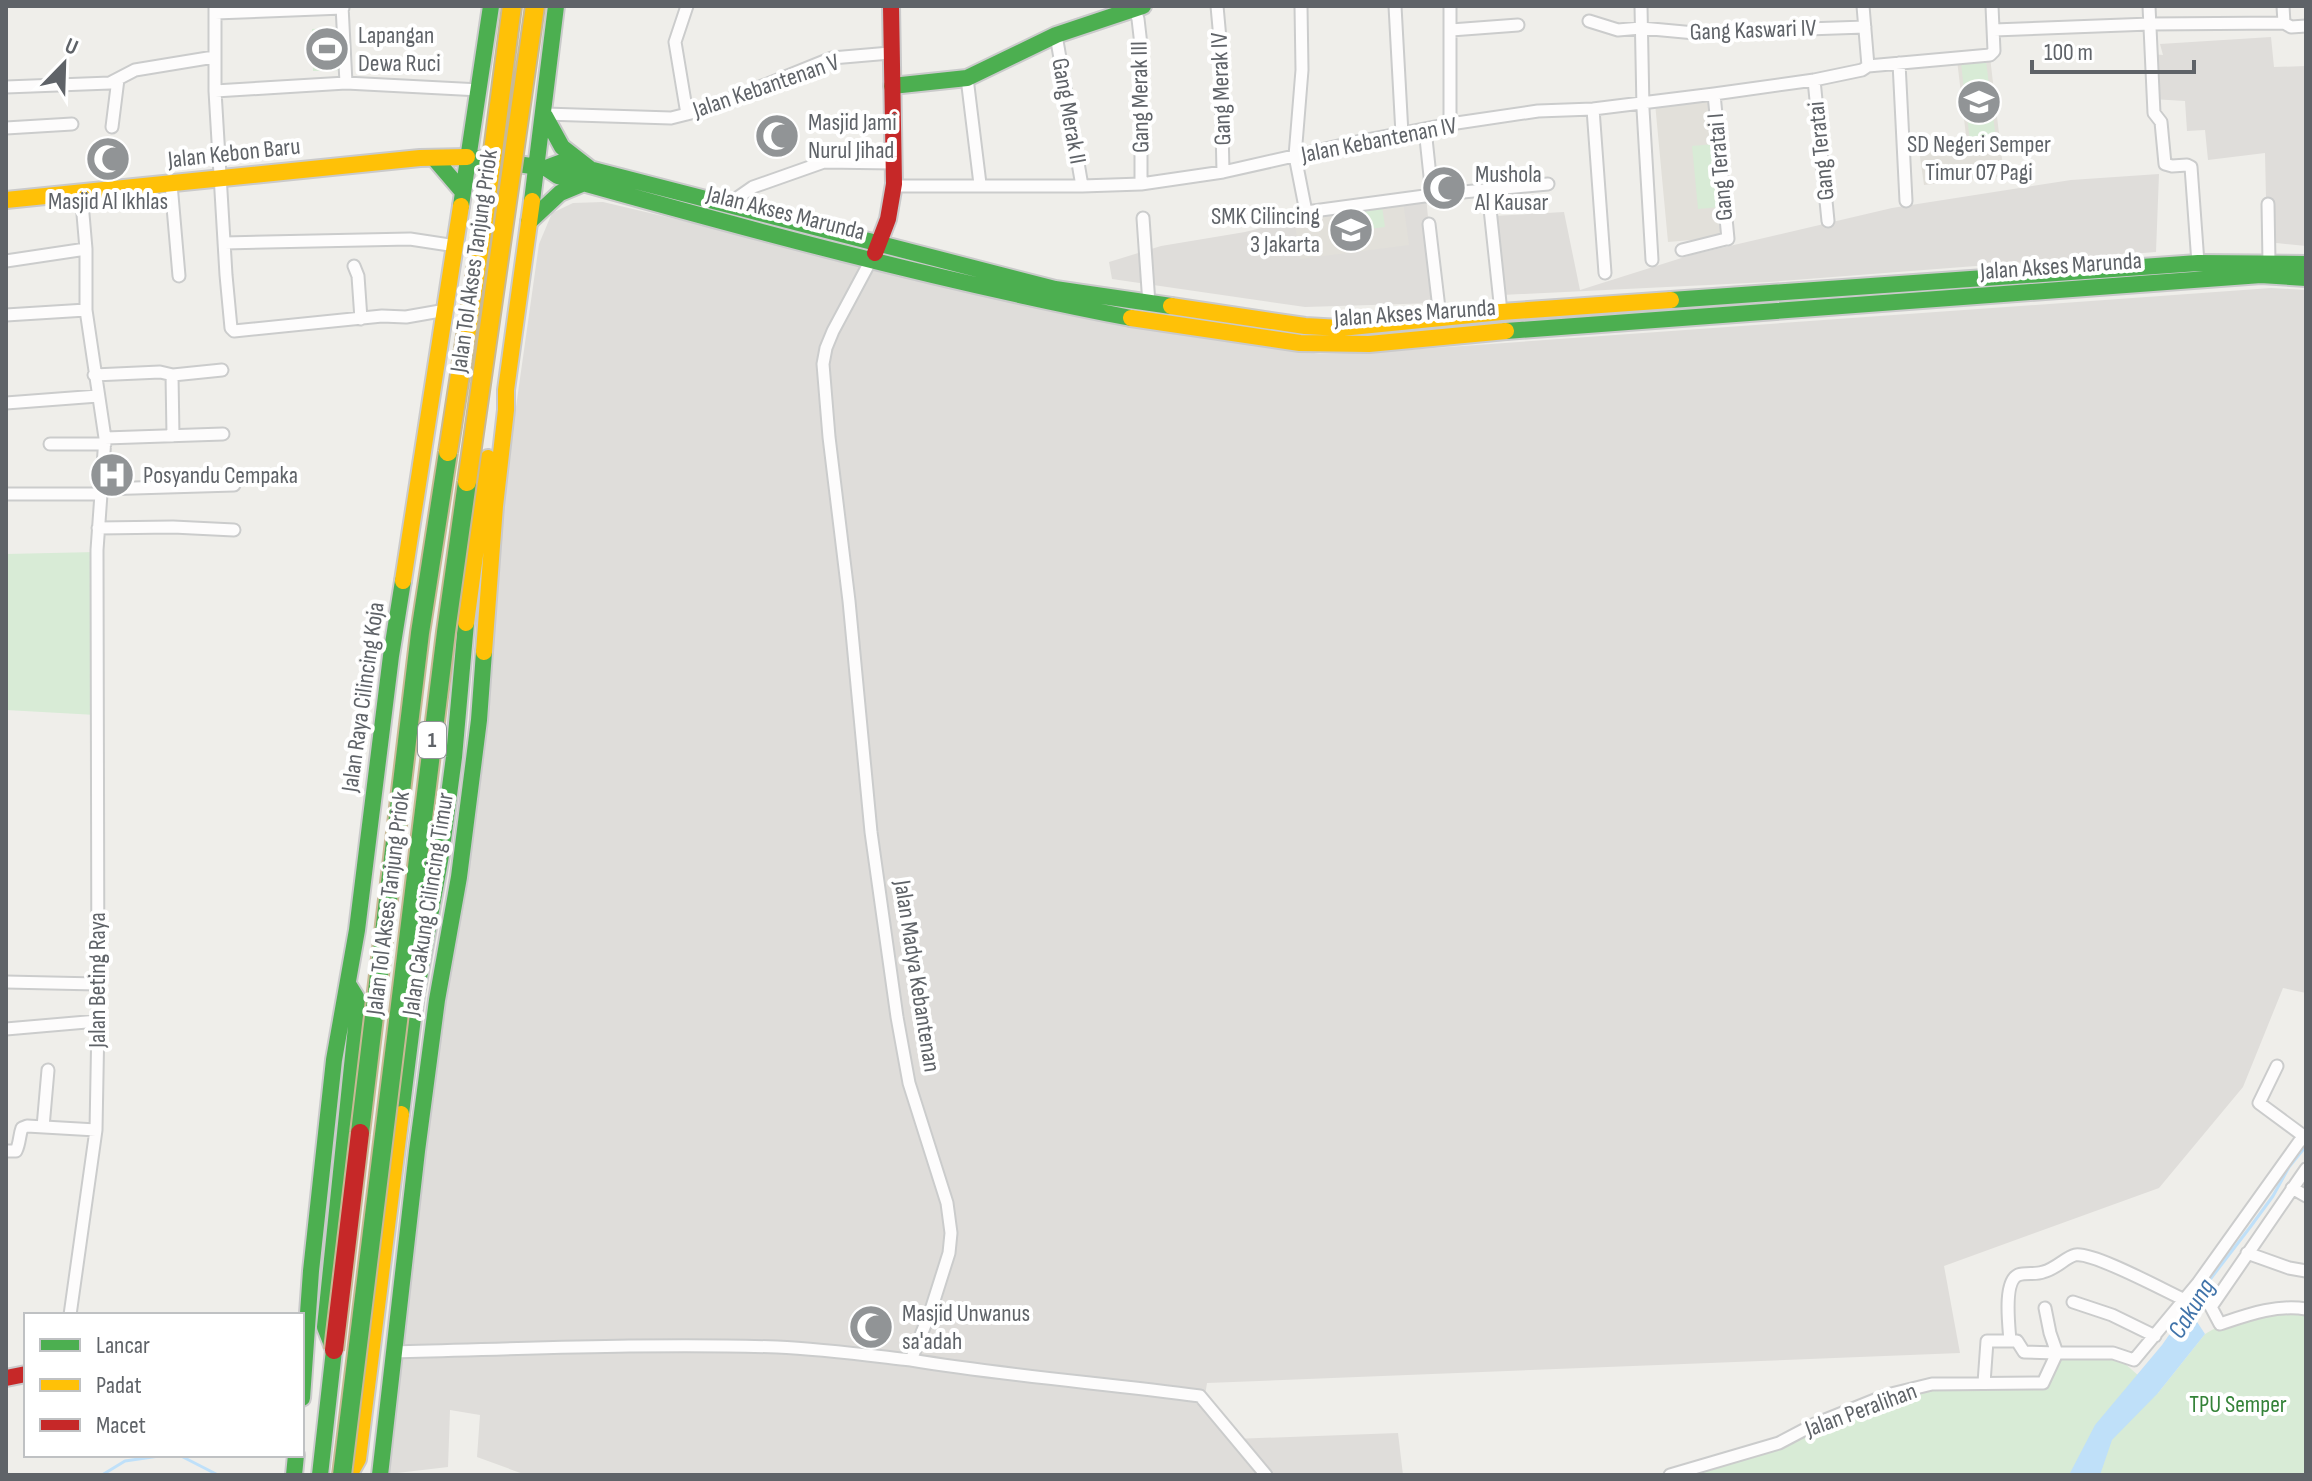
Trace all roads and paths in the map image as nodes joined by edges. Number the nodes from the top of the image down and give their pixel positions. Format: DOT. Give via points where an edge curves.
graph roads {
  1 [pos="491,6"];
  2 [pos="512,6"];
  3 [pos="535,6"];
  4 [pos="556,6"];
  5 [pos="687,6"];
  6 [pos="891,6"];
  7 [pos="1217,6"];
  8 [pos="1301,6"];
  9 [pos="1395,6"];
  10 [pos="1450,6"];
  11 [pos="1641,6"];
  12 [pos="1863,6"];
  13 [pos="1992,6"];
  14 [pos="2149,6"];
  15 [pos="2283,6"];
  16 [pos="342,7"];
  17 [pos="1139,8"];
  18 [pos="215,10"];
  19 [pos="1589,21"];
  20 [pos="2284,23"];
  21 [pos="2150,24"];
  22 [pos="1518,25"];
  23 [pos="2306,26"];
  24 [pos="1865,27"];
  25 [pos="1641,28"];
  26 [pos="1451,30"];
  27 [pos="1994,30"];
  28 [pos="1056,35"];
  29 [pos="890,53"];
  30 [pos="214,57"];
  31 [pos="1899,63"];
  32 [pos="1865,68"];
  33 [pos="967,78"];
  34 [pos="118,79"];
  35 [pos="1814,80"];
  36 [pos="346,83"];
  37 [pos="892,86"];
  38 [pos="6,87"];
  39 [pos="480,90"];
  40 [pos="215,91"];
  41 [pos="1714,94"];
  42 [pos="1643,102"];
  43 [pos="1593,109"];
  44 [pos="687,114"];
  45 [pos="545,115"];
  46 [pos="72,124"];
  47 [pos="1450,124"];
  48 [pos="112,127"];
  49 [pos="6,128"];
  50 [pos="1425,129"];
  51 [pos="1402,134"];
  52 [pos="1295,156"];
  53 [pos="434,158"];
  54 [pos="476,158"];
  55 [pos="894,163"];
  56 [pos="542,167"];
  57 [pos="1223,172"];
  58 [pos="586,176"];
  59 [pos="222,178"];
  60 [pos="171,184"];
  61 [pos="980,184"];
  62 [pos="1141,184"];
  63 [pos="1548,184"];
  64 [pos="464,185"];
  65 [pos="895,186"];
  66 [pos="1082,186"];
  67 [pos="1488,190"];
  68 [pos="81,191"];
  69 [pos="1432,195"];
  70 [pos="6,200"];
  71 [pos="1906,201"];
  72 [pos="730,203"];
  73 [pos="2268,204"];
  74 [pos="1143,218"];
  75 [pos="460,219"];
  76 [pos="1828,221"];
  77 [pos="1429,224"];
  78 [pos="528,227"];
  79 [pos="224,243"];
  80 [pos="881,243"];
  81 [pos="456,246"];
  82 [pos="86,249"];
  83 [pos="1682,250"];
  84 [pos="871,260"];
  85 [pos="1652,260"];
  86 [pos="6,261"];
  87 [pos="2269,262"];
  88 [pos="2198,263"];
  89 [pos="2306,264"];
  90 [pos="354,266"];
  91 [pos="1605,273"];
  92 [pos="179,276"];
  93 [pos="2306,278"];
  94 [pos="1149,304"];
  95 [pos="86,310"];
  96 [pos="446,310"];
  97 [pos="1501,312"];
  98 [pos="6,315"];
  99 [pos="1440,317"];
  100 [pos="361,319"];
  101 [pos="222,370"];
  102 [pos="94,375"];
  103 [pos="172,375"];
  104 [pos="506,390"];
  105 [pos="98,396"];
  106 [pos="6,403"];
  107 [pos="223,434"];
  108 [pos="173,436"];
  109 [pos="105,441"];
  110 [pos="50,444"];
  111 [pos="234,485"];
  112 [pos="101,492"];
  113 [pos="6,494"];
  114 [pos="98,528"];
  115 [pos="234,530"];
  116 [pos="6,982"];
  117 [pos="97,984"];
  118 [pos="348,984"];
  119 [pos="98,1021"];
  120 [pos="6,1029"];
  121 [pos="2277,1066"];
  122 [pos="48,1070"];
  123 [pos="43,1127"];
  124 [pos="96,1130"];
  125 [pos="2303,1141"];
  126 [pos="6,1151"];
  127 [pos="2306,1169"];
  128 [pos="2292,1188"];
  129 [pos="2306,1196"];
  130 [pos="2247,1253"];
  131 [pos="2219,1259"];
  132 [pos="2234,1268"];
  133 [pos="2306,1271"];
  134 [pos="2185,1300"];
  135 [pos="2073,1302"];
  136 [pos="2045,1308"];
  137 [pos="2306,1309"];
  138 [pos="70,1313"];
  139 [pos="2155,1336"];
  140 [pos="2010,1341"];
  141 [pos="334,1350"];
  142 [pos="304,1352"];
  143 [pos="393,1352"];
  144 [pos="2057,1353"];
  145 [pos="911,1360"];
  146 [pos="1984,1383"];
  147 [pos="320,1475"];
  148 [pos="342,1475"];
  149 [pos="349,1475"];
  150 [pos="380,1475"];
  151 [pos="1266,1475"];
  152 [pos="1670,1475"];
  1 -- 39 [label="main road"];
  2 -- 141 [label="main road, Jalan Tol Akses Tanjung Priok / 1, bridge" via="420,633"];
  3 -- 148 [label="main road, Jalan Tol Akses Tanjung Priok / 1, bridge" via="446,632"];
  4 -- 45 [label="main road, Jalan Cakung Cilincing Timur"];
  5 -- 44 [label="street" via="675,42"];
  6 -- 29 [label="main road, Jalan Madya Kebantenan"];
  7 -- 57 [label="street, Gang Merak IV"];
  8 -- 52 [label="street"];
  9 -- 51 [label="street"];
  10 -- 26 [label="street"];
  11 -- 25 [label="street"];
  12 -- 24 [label="street"];
  13 -- 27 [label="street"];
  14 -- 21 [label="street"];
  15 -- 20 [label="street"];
  16 -- 18 [label="street"];
  16 -- 36 [label="street"];
  17 -- 28 [label="main road"];
  17 -- 62 [label="street, Gang Merak III"];
  18 -- 30 [label="street"];
  19 -- 25 [label="street, Gang Kaswari IV" via="1618,30"];
  20 -- 21 [label="street"];
  20 -- 23 [label="street"];
  21 -- 27 [label="street"];
  21 -- 88 [label="street" via="2154,113 2161,122 2165,164 2191,167"];
  22 -- 26 [label="street"];
  24 -- 25 [label="street, Gang Kaswari IV" via="1695,33"];
  24 -- 32 [label="street"];
  25 -- 42 [label="street"];
  26 -- 47 [label="street"];
  27 -- 31 [label="street, Jalan Kebantenan IV" via="1990,55"];
  28 -- 33 [label="main road"];
  28 -- 66 [label="street, Gang Merak II"];
  29 -- 37 [label="main road, Jalan Madya Kebantenan"];
  29 -- 44 [label="street, Jalan Kebantenan V" via="832,58"];
  30 -- 34 [label="street" via="135,70"];
  30 -- 40 [label="street"];
  31 -- 32 [label="street, Jalan Kebantenan IV"];
  31 -- 71 [label="street"];
  32 -- 35 [label="street, Jalan Kebantenan IV"];
  33 -- 37 [label="main road"];
  33 -- 61 [label="street"];
  34 -- 38 [label="street"];
  34 -- 48 [label="street"];
  35 -- 41 [label="street, Jalan Kebantenan IV"];
  35 -- 76 [label="street, Gang Teratai"];
  36 -- 39 [label="street"];
  36 -- 40 [label="street"];
  37 -- 55 [label="main road, Jalan Madya Kebantenan"];
  39 -- 54 [label="main road"];
  40 -- 59 [label="street"];
  41 -- 42 [label="street, Jalan Kebantenan IV"];
  41 -- 83 [label="street, Gang Teratai I" via="1727,239"];
  42 -- 43 [label="street, Jalan Kebantenan IV"];
  42 -- 85 [label="street"];
  43 -- 47 [label="street, Jalan Kebantenan IV"];
  43 -- 91 [label="street"];
  44 -- 45 [label="street, Jalan Kebantenan V"];
  45 -- 56 [label="main road, Jalan Cakung Cilincing Timur"];
  45 -- 58 [label="main road"];
  46 -- 49 [label="street"];
  47 -- 50 [label="street, Jalan Kebantenan IV"];
  50 -- 51 [label="street, Jalan Kebantenan IV"];
  50 -- 69 [label="street"];
  51 -- 52 [label="street, Jalan Kebantenan IV"];
  52 -- 57 [label="street, Jalan Kebantenan IV"];
  52 -- 69 [label="street" via="1306,212"];
  53 -- 54 [label="main road, Jalan Kebon Baru"];
  53 -- 59 [label="main road, Jalan Kebon Baru"];
  53 -- 64 [label="main road"];
  54 -- 56 [label="main road, Jalan Akses Marunda"];
  54 -- 64 [label="main road"];
  55 -- 65 [label="main road, Jalan Madya Kebantenan"];
  55 -- 72 [label="street" via="824,162 753,187"];
  56 -- 58 [label="main road, Jalan Akses Marunda" via="558,176"];
  56 -- 78 [label="main road, Jalan Cakung Cilincing Timur"];
  57 -- 62 [label="street, Jalan Kebantenan IV"];
  58 -- 72 [label="main road, Jalan Akses Marunda"];
  58 -- 78 [label="main road" via="560,193"];
  58 -- 84 [label="main road, Jalan Akses Marunda" via="714,220"];
  59 -- 60 [label="main road, Jalan Kebon Baru"];
  59 -- 79 [label="street"];
  60 -- 68 [label="main road, Jalan Kebon Baru"];
  60 -- 92 [label="street"];
  61 -- 65 [label="street, Jalan Kebantenan IV"];
  61 -- 66 [label="street, Jalan Kebantenan IV"];
  62 -- 66 [label="street, Jalan Kebantenan IV"];
  63 -- 67 [label="street"];
  64 -- 75 [label="main road, Jalan Raya Cilincing Koja"];
  65 -- 80 [label="main road, Jalan Madya Kebantenan"];
  67 -- 69 [label="street"];
  67 -- 97 [label="street"];
  68 -- 70 [label="main road, Jalan Kebon Baru"];
  68 -- 82 [label="street, Jalan Beting Raya"];
  72 -- 80 [label="main road, Jalan Akses Marunda"];
  73 -- 87 [label="street"];
  74 -- 94 [label="street"];
  75 -- 78 [label="main road" via="474,213"];
  75 -- 81 [label="main road, Jalan Raya Cilincing Koja"];
  77 -- 99 [label="street"];
  78 -- 104 [label="main road, Jalan Cakung Cilincing Timur"];
  79 -- 81 [label="street" via="410,239"];
  79 -- 100 [label="street" via="234,331"];
  80 -- 84 [label="main road, Jalan Madya Kebantenan"];
  80 -- 94 [label="main road, Jalan Akses Marunda" via="1055,289"];
  81 -- 96 [label="main road, Jalan Raya Cilincing Koja"];
  82 -- 86 [label="street"];
  82 -- 95 [label="street, Jalan Beting Raya"];
  84 -- 93 [label="main road, Jalan Akses Marunda" via="1129,318 1300,343 1345,344 2261,275"];
  84 -- 145 [label="street, Jalan Madya Kebantenan" via="833,331 823,364 871,832 897,1017 909,1083 947,1203 951,1233 949,1253"];
  87 -- 88 [label="main road, Jalan Akses Marunda"];
  87 -- 89 [label="main road, Jalan Akses Marunda"];
  88 -- 97 [label="main road, Jalan Akses Marunda"];
  90 -- 100 [label="street"];
  94 -- 99 [label="main road, Jalan Akses Marunda" via="1341,328"];
  95 -- 98 [label="street"];
  95 -- 102 [label="street, Jalan Beting Raya"];
  96 -- 100 [label="street"];
  96 -- 118 [label="main road, Jalan Raya Cilincing Koja" via="391,656"];
  97 -- 99 [label="main road, Jalan Akses Marunda"];
  101 -- 103 [label="street"];
  102 -- 103 [label="street"];
  102 -- 105 [label="street, Jalan Beting Raya"];
  103 -- 108 [label="street"];
  104 -- 143 [label="main road, Jalan Cakung Cilincing Timur" via="479,720"];
  104 -- 149 [label="main road" via="495,417 475,551 441,855 416,994 358,1459"];
  105 -- 106 [label="street"];
  105 -- 109 [label="street, Jalan Beting Raya"];
  107 -- 108 [label="street"];
  108 -- 109 [label="street"];
  109 -- 110 [label="street"];
  109 -- 112 [label="street, Jalan Beting Raya"];
  111 -- 112 [label="street"];
  112 -- 113 [label="street"];
  112 -- 114 [label="street, Jalan Beting Raya"];
  114 -- 115 [label="street"];
  114 -- 117 [label="street, Jalan Beting Raya"];
  116 -- 117 [label="street"];
  117 -- 119 [label="street, Jalan Beting Raya"];
  118 -- 141 [label="main road" via="358,1008 325,1327"];
  118 -- 142 [label="main road, Jalan Raya Cilincing Koja" via="332,1075"];
  119 -- 120 [label="street"];
  119 -- 124 [label="street, Jalan Beting Raya"];
  121 -- 125 [label="street" via="2259,1103"];
  122 -- 123 [label="street"];
  123 -- 124 [label="street"];
  123 -- 126 [label="street" via="22,1128 16,1151"];
  124 -- 138 [label="street, Jalan Beting Raya"];
  125 -- 131 [label="street"];
  127 -- 128 [label="street"];
  128 -- 129 [label="street"];
  128 -- 130 [label="street"];
  130 -- 132 [label="street"];
  130 -- 133 [label="street"];
  131 -- 132 [label="street"];
  131 -- 134 [label="street"];
  132 -- 137 [label="street" via="2211,1305 2218,1323 2293,1307"];
  134 -- 139 [label="street"];
  134 -- 140 [label="street" via="2099,1259 2072,1255 2058,1267 2014,1278 2008,1307"];
  135 -- 139 [label="street"];
  136 -- 144 [label="street"];
  139 -- 144 [label="street" via="2134,1360 2113,1353"];
  140 -- 144 [label="street" via="2017,1341 2024,1352"];
  140 -- 146 [label="street" via="1986,1342"];
  141 -- 147 [label="main road, Jalan Tol Akses Tanjung Priok / 1"];
  143 -- 145 [label="street" via="779,1347"];
  143 -- 150 [label="main road, Jalan Cakung Cilincing Timur"];
  144 -- 146 [label="street, Jalan Peralihan" via="2043,1383"];
  145 -- 151 [label="street" via="1200,1396"];
  146 -- 152 [label="street, Jalan Peralihan" via="1932,1384 1887,1395 1779,1443"];
}
